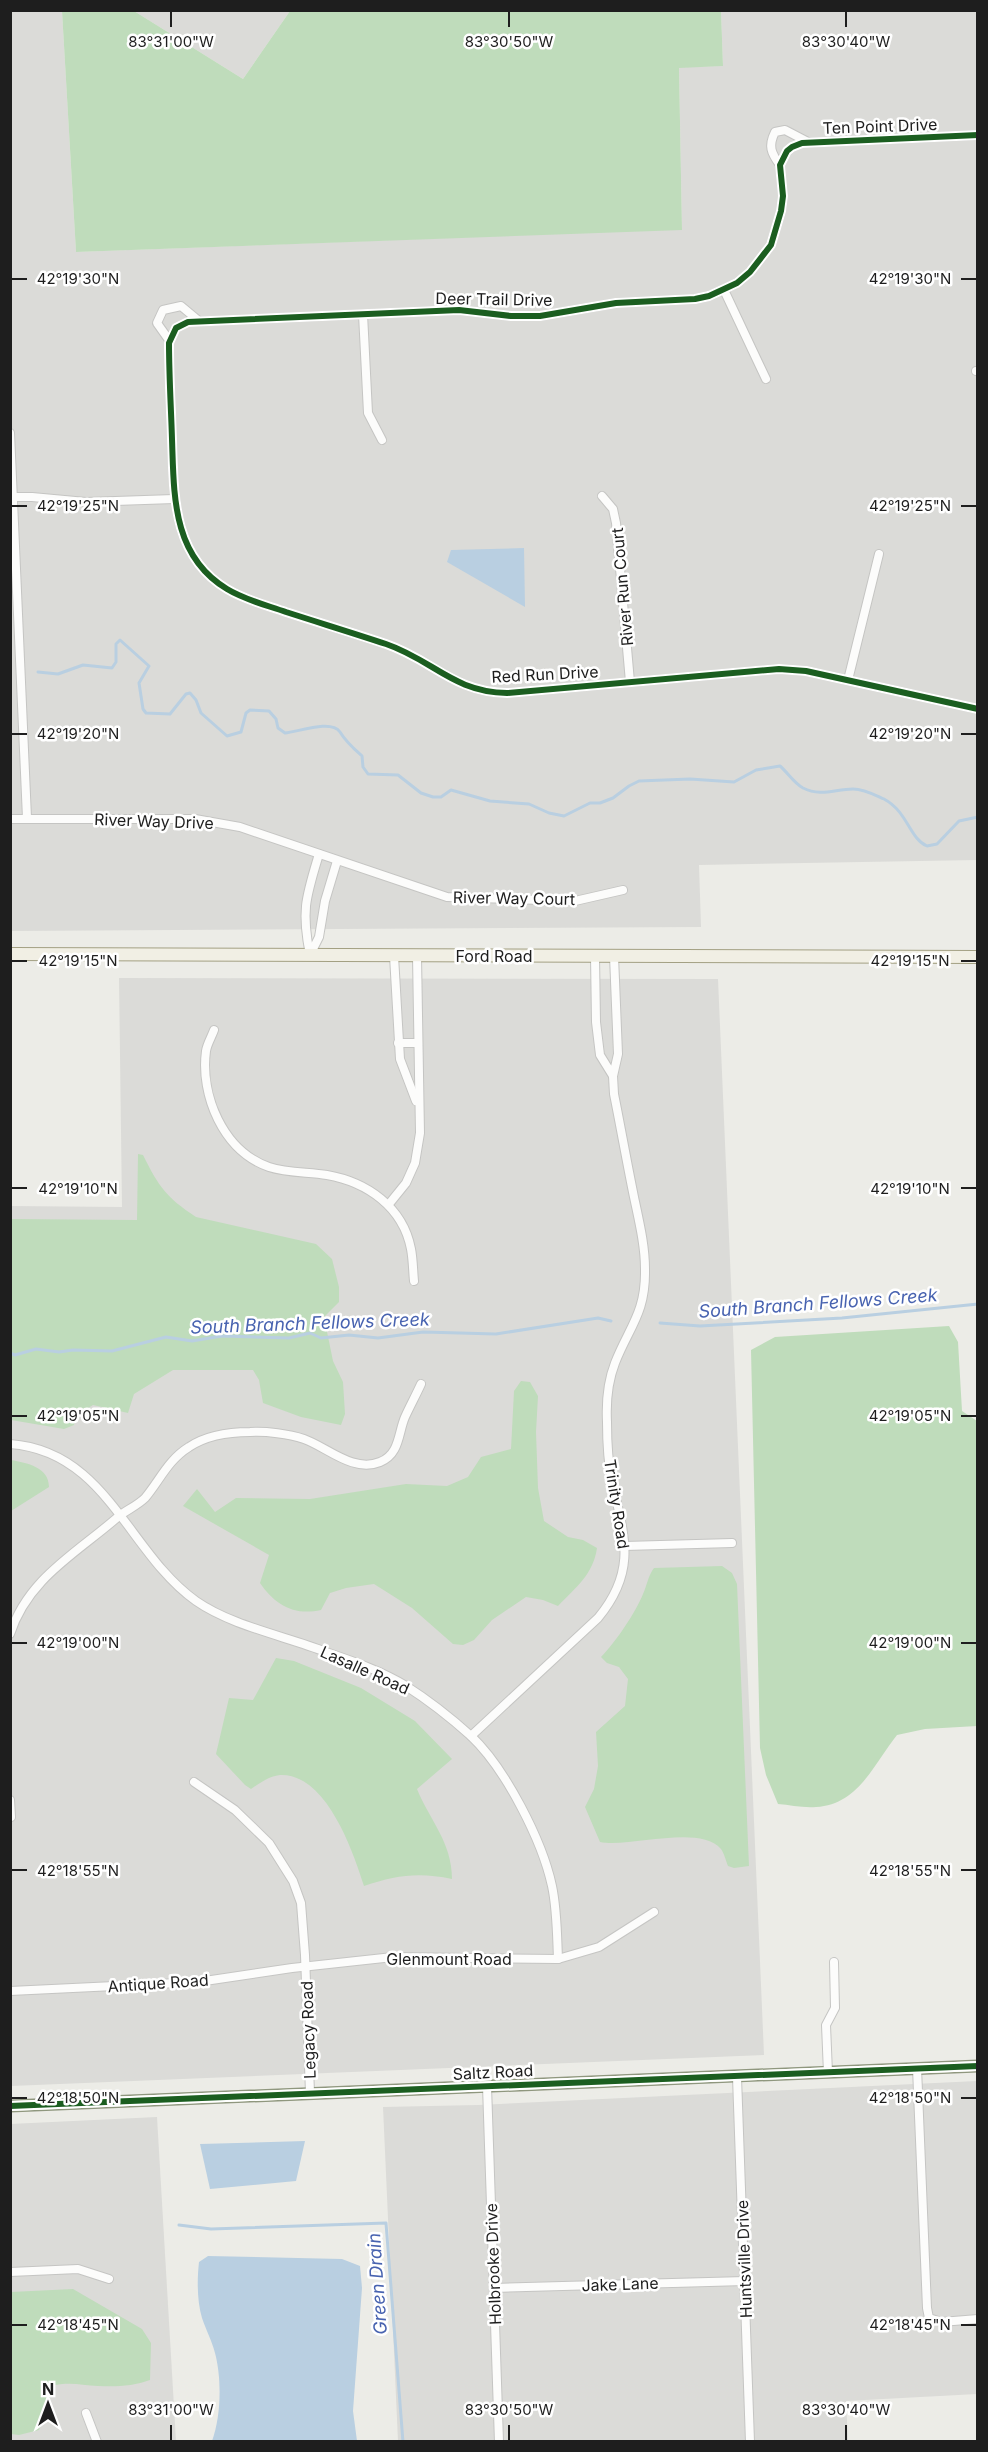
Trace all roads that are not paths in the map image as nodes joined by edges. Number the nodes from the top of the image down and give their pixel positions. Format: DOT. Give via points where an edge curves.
graph roads {
  1 [pos="775,132"];
  2 [pos="978,135"];
  3 [pos="809,142"];
  4 [pos="780,165"];
  5 [pos="724,290"];
  6 [pos="363,314"];
  7 [pos="199,321"];
  8 [pos="171,336"];
  9 [pos="765,379"];
  10 [pos="10,433"];
  11 [pos="382,440"];
  12 [pos="602,496"];
  13 [pos="12,497"];
  14 [pos="174,499"];
  15 [pos="879,554"];
  16 [pos="848,680"];
  17 [pos="630,682"];
  18 [pos="978,709"];
  19 [pos="27,818"];
  20 [pos="10,819"];
  21 [pos="319,854"];
  22 [pos="338,861"];
  23 [pos="622,890"];
  24 [pos="10,954"];
  25 [pos="310,955"];
  26 [pos="394,956"];
  27 [pos="417,956"];
  28 [pos="595,956"];
  29 [pos="614,956"];
  30 [pos="978,957"];
  31 [pos="214,1030"];
  32 [pos="398,1043"];
  33 [pos="417,1043"];
  34 [pos="613,1076"];
  35 [pos="419,1108"];
  36 [pos="389,1204"];
  37 [pos="414,1281"];
  38 [pos="421,1384"];
  39 [pos="10,1444"];
  40 [pos="121,1514"];
  41 [pos="732,1543"];
  42 [pos="625,1546"];
  43 [pos="10,1634"];
  44 [pos="471,1736"];
  45 [pos="194,1782"];
  46 [pos="10,1800"];
  47 [pos="11,1817"];
  48 [pos="654,1912"];
  49 [pos="558,1959"];
  50 [pos="834,1962"];
  51 [pos="305,1967"];
  52 [pos="10,1991"];
  53 [pos="978,2066"];
  54 [pos="917,2068"];
  55 [pos="828,2073"];
  56 [pos="737,2077"];
  57 [pos="487,2086"];
  58 [pos="310,2093"];
  59 [pos="10,2106"];
  60 [pos="10,2272"];
  61 [pos="109,2279"];
  62 [pos="745,2281"];
  63 [pos="494,2288"];
  64 [pos="978,2319"];
  65 [pos="86,2413"];
  66 [pos="96,2442"];
  67 [pos="499,2442"];
  68 [pos="750,2442"];
  1 -- 3 [label="street, Ten Point Drive" via="785,130"];
  1 -- 4 [label="street, Deer Trail Drive" via="770,142 771,153"];
  2 -- 3 [label="street, Ten Point Drive"];
  3 -- 4 [label="street, Ten Point Drive" via="797,144"];
  4 -- 5 [label="street, Deer Trail Drive" via="783,196 771,245 750,272"];
  5 -- 6 [label="street, Deer Trail Drive" via="695,299 616,303 540,316 459,310"];
  5 -- 9 [label="street"];
  6 -- 7 [label="street, Deer Trail Drive"];
  6 -- 11 [label="street" via="368,413"];
  7 -- 8 [label="street, Deer Trail Drive" via="181,324"];
  7 -- 8 [label="street, Red Run Drive" via="181,306 163,310 157,322"];
  8 -- 14 [label="street, Red Run Drive"];
  10 -- 13 [label="street"];
  12 -- 17 [label="street, River Run Court" via="613,509 616,523"];
  13 -- 14 [label="street" via="86,502"];
  13 -- 19 [label="street"];
  14 -- 17 [label="street, Red Run Drive" via="180,531 193,557 215,581 243,598 389,645 456,683 479,691 507,693"];
  15 -- 16 [label="street"];
  16 -- 17 [label="street, Red Run Drive" via="779,669"];
  16 -- 18 [label="street, Red Run Drive"];
  19 -- 20 [label="street, River Way Drive"];
  19 -- 21 [label="street, River Way Drive" via="209,820"];
  21 -- 22 [label="street, River Way Drive"];
  21 -- 25 [label="street" via="305,900 304,923"];
  22 -- 23 [label="street, River Way Court" via="460,899 575,901"];
  22 -- 25 [label="street" via="319,937"];
  24 -- 25 [label="main road, Ford Road"];
  25 -- 26 [label="main road, Ford Road"];
  26 -- 27 [label="main road, Ford Road"];
  26 -- 32 [label="street"];
  27 -- 28 [label="main road, Ford Road"];
  27 -- 33 [label="street"];
  28 -- 29 [label="main road, Ford Road"];
  28 -- 34 [label="street, Trinity Road" via="600,1055"];
  29 -- 30 [label="main road, Ford Road"];
  29 -- 34 [label="street, Trinity Road" via="618,1054"];
  31 -- 36 [label="street" via="207,1048 207,1094 226,1134 244,1153 268,1167 353,1182"];
  32 -- 33 [label="street"];
  32 -- 35 [label="street" via="400,1059"];
  33 -- 35 [label="street"];
  34 -- 42 [label="street, Trinity Road" via="645,1269 638,1317 615,1363 609,1385 609,1460"];
  35 -- 36 [label="street" via="415,1162 406,1183"];
  36 -- 37 [label="street" via="411,1248"];
  38 -- 40 [label="street" via="404,1420 401,1438 381,1462 365,1465 346,1460 303,1438 232,1432 189,1447 165,1467 144,1499"];
  39 -- 40 [label="street" via="39,1450 73,1466 93,1481"];
  40 -- 43 [label="street" via="41,1580 21,1606"];
  40 -- 44 [label="street, Lasalle Road" via="177,1586 196,1601 218,1614 327,1652 404,1685"];
  41 -- 42 [label="street"];
  42 -- 44 [label="street, Trinity Road" via="618,1586 602,1613"];
  44 -- 49 [label="street, Lasalle Road" via="504,1780 541,1852 553,1888"];
  45 -- 51 [label="street, Legacy Road" via="235,1810 269,1843 281,1861 301,1904"];
  46 -- 47 [label="street"];
  48 -- 49 [label="street, Glenmount Road" via="599,1947"];
  49 -- 51 [label="street, Glenmount Road" via="416,1956"];
  50 -- 55 [label="street" via="835,2008 826,2025"];
  51 -- 52 [label="street, Antique Road" via="198,1982"];
  51 -- 58 [label="street, Legacy Road"];
  53 -- 54 [label="street, Saltz Road"];
  54 -- 55 [label="street, Saltz Road"];
  54 -- 64 [label="street" via="929,2318 941,2322"];
  55 -- 56 [label="street, Saltz Road"];
  56 -- 57 [label="street, Saltz Road"];
  56 -- 62 [label="street, Huntsville Drive"];
  57 -- 58 [label="street, Saltz Road"];
  57 -- 63 [label="street, Holbrooke Drive"];
  58 -- 59 [label="street, Saltz Road"];
  60 -- 61 [label="street" via="78,2269"];
  62 -- 63 [label="street, Jake Lane"];
  62 -- 68 [label="street, Huntsville Drive"];
  63 -- 67 [label="street, Holbrooke Drive"];
  65 -- 66 [label="street"];
}
